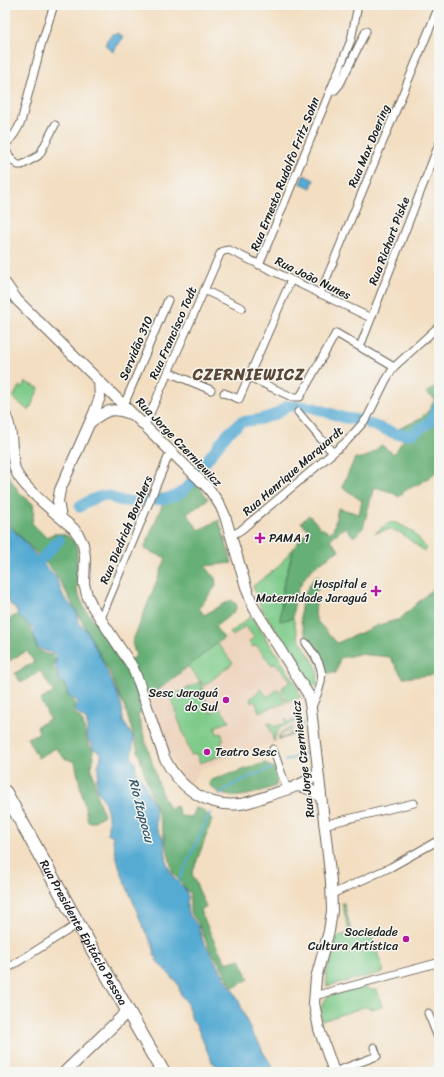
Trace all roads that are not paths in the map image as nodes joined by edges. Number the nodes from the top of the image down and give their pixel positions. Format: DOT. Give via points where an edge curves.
graph roads {
  1 [pos="54,5"];
  2 [pos="358,5"];
  3 [pos="439,6"];
  4 [pos="366,31"];
  5 [pos="331,91"];
  6 [pos="55,125"];
  7 [pos="439,144"];
  8 [pos="5,145"];
  9 [pos="5,150"];
  10 [pos="223,251"];
  11 [pos="259,265"];
  12 [pos="291,280"];
  13 [pos="5,284"];
  14 [pos="204,290"];
  15 [pos="320,294"];
  16 [pos="168,300"];
  17 [pos="242,308"];
  18 [pos="371,318"];
  19 [pos="439,326"];
  20 [pos="360,347"];
  21 [pos="394,367"];
  22 [pos="168,372"];
  23 [pos="249,377"];
  24 [pos="100,381"];
  25 [pos="211,390"];
  26 [pos="224,393"];
  27 [pos="124,405"];
  28 [pos="298,412"];
  29 [pos="5,414"];
  30 [pos="135,416"];
  31 [pos="90,424"];
  32 [pos="145,425"];
  33 [pos="171,450"];
  34 [pos="333,453"];
  35 [pos="60,490"];
  36 [pos="34,494"];
  37 [pos="61,518"];
  38 [pos="231,536"];
  39 [pos="101,618"];
  40 [pos="306,643"];
  41 [pos="318,692"];
  42 [pos="308,694"];
  43 [pos="311,709"];
  44 [pos="273,749"];
  45 [pos="318,774"];
  46 [pos="297,786"];
  47 [pos="287,789"];
  48 [pos="321,798"];
  49 [pos="7,799"];
  50 [pos="414,803"];
  51 [pos="323,825"];
  52 [pos="439,840"];
  53 [pos="332,894"];
  54 [pos="78,924"];
  55 [pos="437,963"];
  56 [pos="5,970"];
  57 [pos="314,996"];
  58 [pos="128,1011"];
  59 [pos="428,1013"];
  60 [pos="439,1040"];
  61 [pos="374,1047"];
  62 [pos="66,1072"];
  63 [pos="163,1072"];
  64 [pos="334,1072"];
  1 -- 8 [label="street" via="21,122"];
  2 -- 5 [label="street, Rua Ernesto Rudolfo Fritz Sohn" via="351,40"];
  3 -- 15 [label="street, Rua Max Doering"];
  4 -- 5 [label="street, Rua Ernesto Rudolfo Fritz Sohn" via="340,84"];
  5 -- 11 [label="street, Rua Ernesto Rudolfo Fritz Sohn"];
  6 -- 9 [label="street" via="38,156 22,165 14,162"];
  7 -- 18 [label="street, Rua Richart Piske"];
  10 -- 11 [label="street, Rua João Nunes" via="229,250"];
  10 -- 14 [label="street, Rua Francisco Todt"];
  11 -- 12 [label="street, Rua João Nunes"];
  12 -- 15 [label="street, Rua João Nunes"];
  12 -- 23 [label="street"];
  13 -- 24 [label="main road, Rua Jorge Czerniewicz" via="17,300"];
  14 -- 17 [label="street"];
  14 -- 22 [label="street, Rua Francisco Todt"];
  15 -- 18 [label="street, Rua João Nunes"];
  16 -- 27 [label="street, Servidão 310"];
  18 -- 20 [label="street, Rua Richart Piske"];
  19 -- 21 [label="street, Rua Henrique Marquardt"];
  20 -- 21 [label="street"];
  20 -- 23 [label="street" via="336,333 302,395 296,398"];
  21 -- 34 [label="street, Rua Henrique Marquardt" via="367,418"];
  22 -- 25 [label="street"];
  22 -- 32 [label="street, Rua Francisco Todt"];
  23 -- 26 [label="street" via="239,399"];
  24 -- 27 [label="main road, Rua Jorge Czerniewicz"];
  24 -- 31 [label="main road" via="100,397"];
  27 -- 30 [label="main road, Rua Jorge Czerniewicz"];
  28 -- 34 [label="street"];
  29 -- 36 [label="main road" via="11,430 15,469 25,486"];
  30 -- 31 [label="main road" via="110,410"];
  30 -- 32 [label="main road, Rua Jorge Czerniewicz"];
  31 -- 35 [label="main road"];
  32 -- 33 [label="main road, Rua Jorge Czerniewicz"];
  33 -- 38 [label="main road, Rua Jorge Czerniewicz" via="214,496"];
  33 -- 39 [label="street, Rua Diedrich Borchers"];
  34 -- 38 [label="street, Rua Henrique Marquardt"];
  35 -- 36 [label="main road" via="51,497"];
  35 -- 37 [label="main road" via="58,501"];
  36 -- 37 [label="main road"];
  37 -- 39 [label="main road" via="74,529 83,544 84,584 89,600"];
  38 -- 42 [label="main road, Rua Jorge Czerniewicz" via="254,608"];
  39 -- 47 [label="main road" via="132,666 164,757 172,773 184,786 199,796 229,804 247,802"];
  40 -- 41 [label="street" via="321,667"];
  41 -- 42 [label="street"];
  41 -- 43 [label="street"];
  42 -- 43 [label="main road, Rua Jorge Czerniewicz"];
  43 -- 45 [label="main road, Rua Jorge Czerniewicz"];
  44 -- 47 [label="street"];
  45 -- 46 [label="main road"];
  45 -- 48 [label="main road, Rua Jorge Czerniewicz"];
  46 -- 47 [label="main road"];
  46 -- 48 [label="main road" via="309,788"];
  48 -- 51 [label="main road, Rua Jorge Czerniewicz"];
  49 -- 54 [label="highway, Rua Presidente Epitácio Pessoa"];
  50 -- 51 [label="street"];
  51 -- 53 [label="main road, Rua Jorge Czerniewicz"];
  52 -- 53 [label="street" via="391,867"];
  53 -- 57 [label="main road, Rua Jorge Czerniewicz" via="331,921 316,978"];
  54 -- 56 [label="street"];
  54 -- 58 [label="highway, Rua Presidente Epitácio Pessoa"];
  55 -- 57 [label="street"];
  57 -- 64 [label="main road, Rua Jorge Czerniewicz" via="317,1022"];
  58 -- 62 [label="main road"];
  58 -- 63 [label="highway, Rua Presidente Epitácio Pessoa"];
  59 -- 60 [label="street"];
  61 -- 64 [label="street" via="377,1056"];
}
